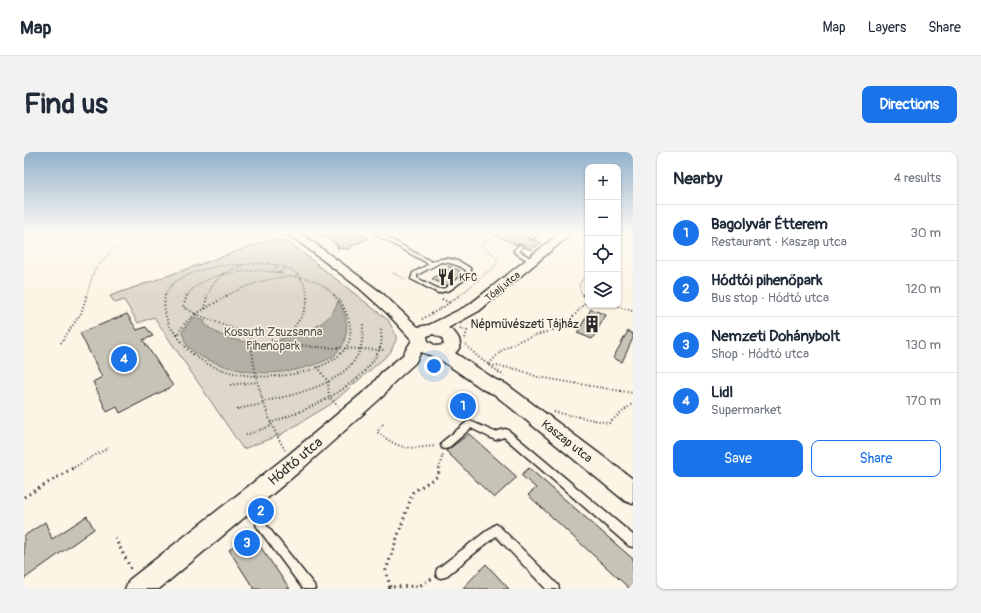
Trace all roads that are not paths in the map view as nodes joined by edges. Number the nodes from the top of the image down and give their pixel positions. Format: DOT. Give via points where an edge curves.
graph roads {
  1 [pos="321,253"];
  2 [pos="413,253"];
  3 [pos="520,253"];
  4 [pos="542,253"];
  5 [pos="532,261"];
  6 [pos="432,264"];
  7 [pos="427,330"];
  8 [pos="449,340"];
  9 [pos="377,391"];
  10 [pos="445,445"];
  11 [pos="633,493"];
  12 [pos="262,525"];
  13 [pos="633,542"];
  14 [pos="441,573"];
  15 [pos="137,583"];
  16 [pos="310,589"];
  17 [pos="554,589"];
  1 -- 7 [label="street" via="383,300 408,325"];
  2 -- 6 [label="lane"];
  3 -- 5 [label="lane"];
  4 -- 5 [label="street, Tóalj utca"];
  5 -- 8 [label="street, Tóalj utca" via="474,308"];
  6 -- 6 [label="lane" via="413,276 415,280 435,290 448,289 469,272 465,267 451,261 440,260"];
  7 -- 8 [label="street" via="443,331 451,337"];
  7 -- 8 [label="street" via="420,344 428,350"];
  7 -- 9 [label="street, Hódtó utca" via="410,359 387,378"];
  8 -- 9 [label="street, Hódtó utca" via="391,386"];
  8 -- 11 [label="street, Kaszap utca" via="490,384 503,384"];
  9 -- 15 [label="street, Hódtó utca" via="294,463"];
  10 -- 13 [label="lane" via="470,424 495,436 505,433"];
  12 -- 16 [label="lane"];
  14 -- 17 [label="lane" via="496,529"];
}
